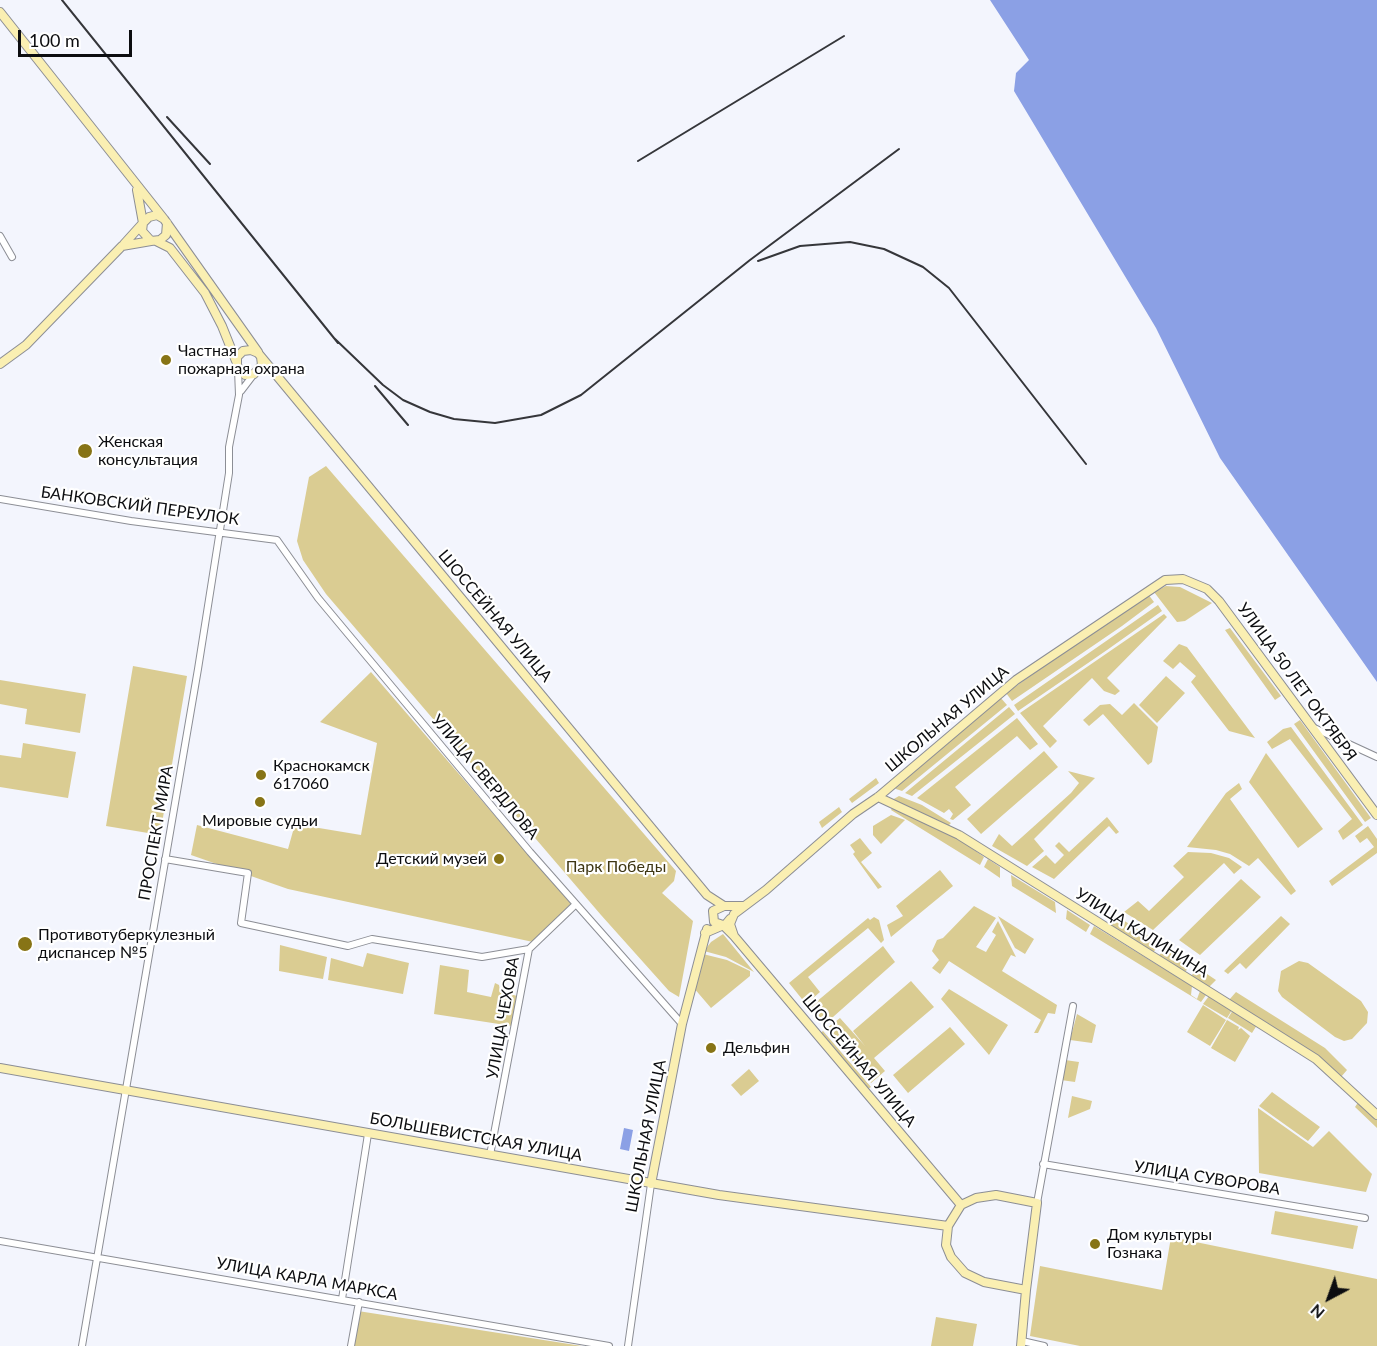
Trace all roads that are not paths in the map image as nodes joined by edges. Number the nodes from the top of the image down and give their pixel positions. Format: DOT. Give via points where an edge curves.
graph roads {
  1 [pos="0,12"];
  2 [pos="132,178"];
  3 [pos="165,221"];
  4 [pos="143,223"];
  5 [pos="0,236"];
  6 [pos="153,241"];
  7 [pos="122,246"];
  8 [pos="12,257"];
  9 [pos="260,355"];
  10 [pos="0,364"];
  11 [pos="237,365"];
  12 [pos="254,374"];
  13 [pos="276,377"];
  14 [pos="239,395"];
  15 [pos="0,499"];
  16 [pos="219,533"];
  17 [pos="277,540"];
  18 [pos="1183,579"];
  19 [pos="1311,727"];
  20 [pos="1377,757"];
  21 [pos="878,797"];
  22 [pos="1377,815"];
  23 [pos="165,859"];
  24 [pos="706,895"];
  25 [pos="576,904"];
  26 [pos="724,906"];
  27 [pos="744,906"];
  28 [pos="712,916"];
  29 [pos="727,922"];
  30 [pos="705,933"];
  31 [pos="529,949"];
  32 [pos="1073,1006"];
  33 [pos="682,1024"];
  34 [pos="0,1068"];
  35 [pos="125,1090"];
  36 [pos="1377,1115"];
  37 [pos="368,1134"];
  38 [pos="490,1155"];
  39 [pos="1043,1164"];
  40 [pos="651,1184"];
  41 [pos="1038,1203"];
  42 [pos="961,1205"];
  43 [pos="1365,1218"];
  44 [pos="948,1226"];
  45 [pos="0,1242"];
  46 [pos="98,1258"];
  47 [pos="1026,1290"];
  48 [pos="342,1299"];
  49 [pos="359,1302"];
  50 [pos="1021,1344"];
  51 [pos="82,1346"];
  52 [pos="351,1346"];
  53 [pos="609,1346"];
  54 [pos="628,1346"];
  55 [pos="1044,1346"];
  1 -- 2 [label="street, ШОССЕЙНАЯ УЛИЦА"];
  2 -- 3 [label="street, ШОССЕЙНАЯ УЛИЦА"];
  2 -- 4 [label="street, ШОССЕЙНАЯ УЛИЦА" via="141,201"];
  3 -- 4 [label="street" via="153,215"];
  3 -- 6 [label="street" via="166,235"];
  3 -- 9 [label="street, ШОССЕЙНАЯ УЛИЦА"];
  4 -- 6 [label="street" via="142,231"];
  4 -- 7 [label="street"];
  5 -- 8 [label="street"];
  6 -- 7 [label="street"];
  6 -- 11 [label="street" via="170,248 205,294"];
  7 -- 10 [label="street" via="26,345"];
  9 -- 11 [label="street" via="243,351"];
  9 -- 12 [label="street" via="262,365"];
  9 -- 13 [label="street, ШОССЕЙНАЯ УЛИЦА"];
  11 -- 12 [label="street" via="245,375"];
  11 -- 14 [label="street, ПРОСПЕКТ МИРА"];
  12 -- 13 [label="street"];
  12 -- 14 [label="street, ПРОСПЕКТ МИРА"];
  13 -- 24 [label="street, ШОССЕЙНАЯ УЛИЦА"];
  14 -- 16 [label="street, ПРОСПЕКТ МИРА"];
  15 -- 16 [label="street, БАНКОВСКИЙ ПЕРЕУЛОК"];
  16 -- 17 [label="street, БАНКОВСКИЙ ПЕРЕУЛОК"];
  16 -- 23 [label="street, ПРОСПЕКТ МИРА"];
  17 -- 25 [label="street, УЛИЦА СВЕРДЛОВА" via="318,598"];
  18 -- 19 [label="street, УЛИЦА 50 ЛЕТ ОКТЯБРЯ" via="1207,589 1219,601"];
  18 -- 21 [label="street, ШКОЛЬНАЯ УЛИЦА" via="1165,580 1149,588 1016,680"];
  19 -- 20 [label="street"];
  19 -- 22 [label="street, УЛИЦА 50 ЛЕТ ОКТЯБРЯ"];
  21 -- 27 [label="street, ШКОЛЬНАЯ УЛИЦА" via="852,814"];
  21 -- 36 [label="street, УЛИЦА КАЛИНИНА" via="959,835 1260,1023 1316,1059"];
  23 -- 31 [label="street" via="248,873 241,923 348,946 372,939 482,957"];
  23 -- 35 [label="street, ПРОСПЕКТ МИРА"];
  24 -- 26 [label="street"];
  24 -- 28 [label="street"];
  25 -- 31 [label="street, УЛИЦА ЧЕХОВА"];
  25 -- 33 [label="street, УЛИЦА СВЕРДЛОВА"];
  26 -- 27 [label="street"];
  26 -- 28 [label="street" via="715,908"];
  26 -- 29 [label="street" via="731,913"];
  27 -- 29 [label="street, ШКОЛЬНАЯ УЛИЦА"];
  28 -- 29 [label="street" via="714,922"];
  28 -- 30 [label="street, ШКОЛЬНАЯ УЛИЦА"];
  29 -- 30 [label="street"];
  29 -- 42 [label="street, ШОССЕЙНАЯ УЛИЦА" via="734,936"];
  30 -- 33 [label="street, ШКОЛЬНАЯ УЛИЦА"];
  31 -- 38 [label="street, УЛИЦА ЧЕХОВА"];
  32 -- 39 [label="street"];
  33 -- 40 [label="street, ШКОЛЬНАЯ УЛИЦА"];
  34 -- 35 [label="street, БОЛЬШЕВИСТСКАЯ УЛИЦА"];
  35 -- 37 [label="street, БОЛЬШЕВИСТСКАЯ УЛИЦА"];
  35 -- 46 [label="street, ПРОСПЕКТ МИРА"];
  37 -- 38 [label="street, БОЛЬШЕВИСТСКАЯ УЛИЦА"];
  37 -- 48 [label="street"];
  38 -- 40 [label="street, БОЛЬШЕВИСТСКАЯ УЛИЦА"];
  39 -- 41 [label="street"];
  39 -- 43 [label="street, УЛИЦА СУВОРОВА"];
  40 -- 44 [label="street, БОЛЬШЕВИСТСКАЯ УЛИЦА"];
  40 -- 54 [label="street, ШКОЛЬНАЯ УЛИЦА"];
  41 -- 42 [label="street" via="996,1195"];
  41 -- 47 [label="street"];
  42 -- 44 [label="street"];
  44 -- 47 [label="street" via="946,1245 965,1273 984,1282"];
  45 -- 46 [label="street, УЛИЦА КАРЛА МАРКСА"];
  46 -- 48 [label="street, УЛИЦА КАРЛА МАРКСА"];
  46 -- 51 [label="street, ПРОСПЕКТ МИРА"];
  47 -- 50 [label="street"];
  48 -- 49 [label="street, УЛИЦА КАРЛА МАРКСА"];
  49 -- 52 [label="street"];
  49 -- 53 [label="street, УЛИЦА КАРЛА МАРКСА"];
  50 -- 55 [label="street"];
}
